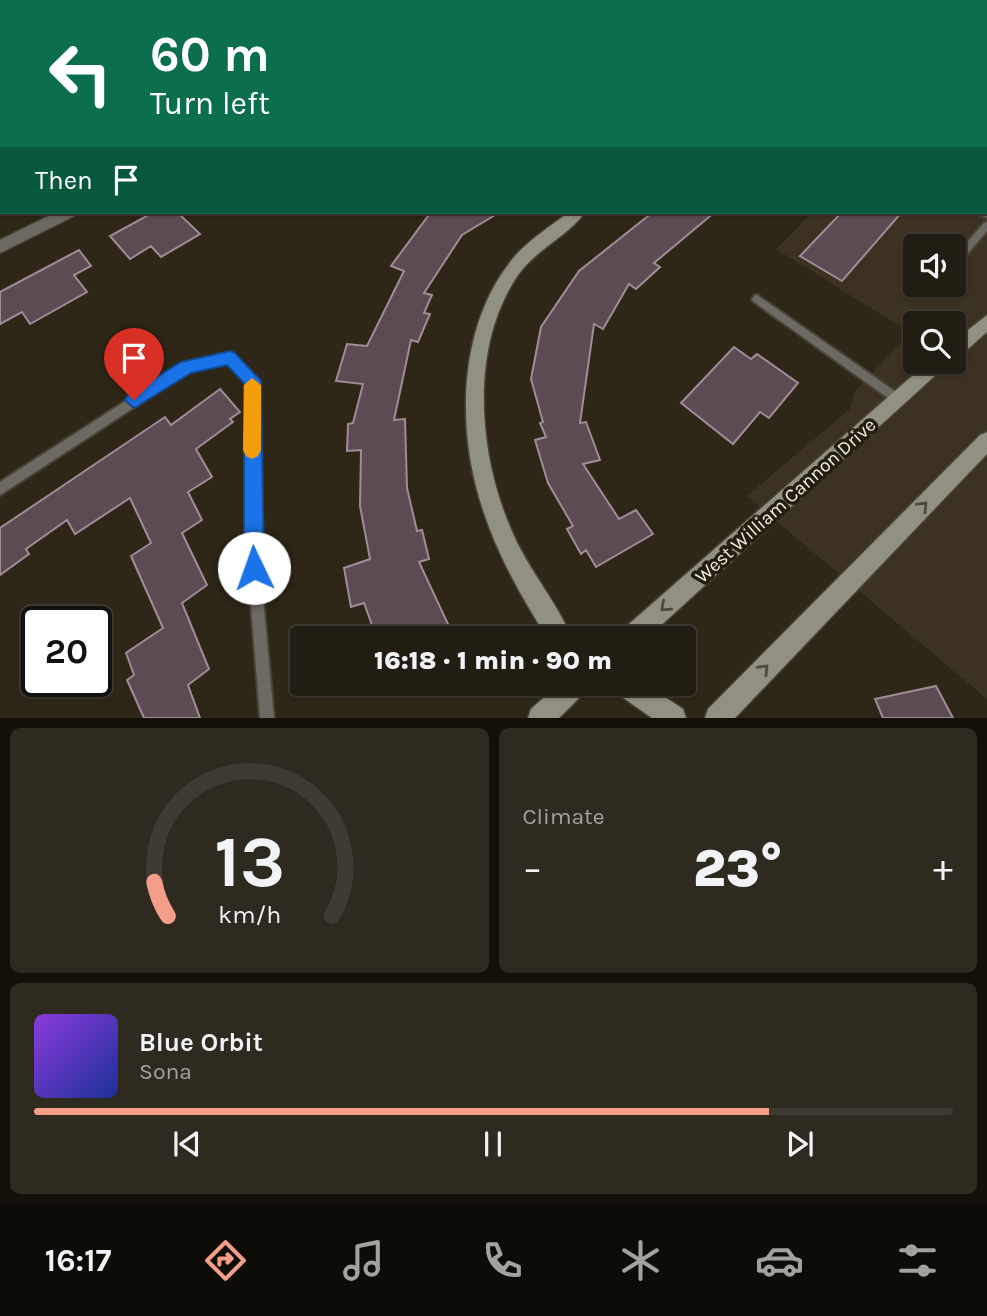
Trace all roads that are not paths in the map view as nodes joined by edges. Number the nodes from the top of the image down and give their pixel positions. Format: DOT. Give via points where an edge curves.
graph roads {
  1 [pos="65,214"];
  2 [pos="576,214"];
  3 [pos="987,225"];
  4 [pos="0,247"];
  5 [pos="966,249"];
  6 [pos="757,299"];
  7 [pos="987,322"];
  8 [pos="966,340"];
  9 [pos="928,374"];
  10 [pos="899,400"];
  11 [pos="987,441"];
  12 [pos="0,489"];
  13 [pos="553,626"];
  14 [pos="644,626"];
  15 [pos="565,696"];
  16 [pos="641,696"];
  17 [pos="267,718"];
  18 [pos="540,718"];
  19 [pos="674,718"];
  20 [pos="716,718"];
  1 -- 4 [label="street"];
  2 -- 13 [label="main road" via="522,259 499,295 480,350 475,394 474,433 497,524 511,557"];
  3 -- 5 [label="lane"];
  6 -- 10 [label="lane"];
  7 -- 8 [label="main road"];
  9 -- 10 [label="main road, West William Cannon Drive"];
  10 -- 14 [label="main road, West William Cannon Drive, one-way"];
  20 -- 11 [label="main road, one-way"];
  12 -- 17 [label="lane" via="187,367 230,358 252,381 252,543"];
  15 -- 18 [label="main road"];
  16 -- 19 [label="main road"];
}
